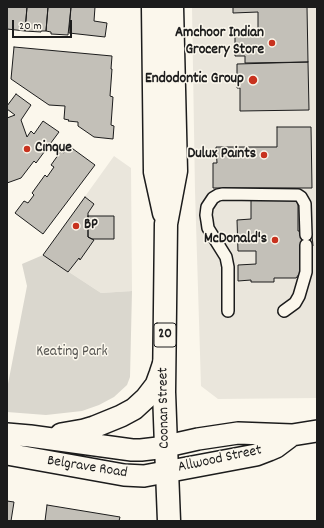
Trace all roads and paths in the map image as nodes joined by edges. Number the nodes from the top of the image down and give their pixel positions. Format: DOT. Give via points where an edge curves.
graph roads {
  1 [pos="152,7"];
  2 [pos="172,7"];
  3 [pos="166,224"];
  4 [pos="228,311"];
  5 [pos="284,311"];
  6 [pos="165,358"];
  7 [pos="317,431"];
  8 [pos="7,434"];
  9 [pos="292,435"];
  10 [pos="30,436"];
  11 [pos="166,446"];
  12 [pos="7,454"];
  13 [pos="167,471"];
  14 [pos="170,521"];
  1 -- 3 [label="main road, Coonan Street / 20" via="155,172"];
  2 -- 3 [label="main road, Coonan Street / 20" via="176,171"];
  3 -- 6 [label="main road, Coonan Street / 20"];
  4 -- 5 [label="lane" via="226,256 208,228 206,215 207,207 213,198 223,194 298,195 303,199 306,272 299,296 295,303"];
  6 -- 10 [label="street, Belgrave Road" via="154,388 130,411 84,430 58,435"];
  6 -- 11 [label="main road, Coonan Street / 20"];
  7 -- 9 [label="street, Allwood Street"];
  8 -- 10 [label="street, Belgrave Road"];
  9 -- 11 [label="street, Allwood Street" via="238,433 187,440"];
  9 -- 13 [label="street, Allwood Street" via="276,447 256,455"];
  10 -- 11 [label="street, Belgrave Road" via="137,450"];
  11 -- 13 [label="main road, Coonan Street / 20"];
  12 -- 13 [label="street, Belgrave Road" via="124,476 144,476"];
  13 -- 14 [label="main road, Coonan Street / 20"];
}
